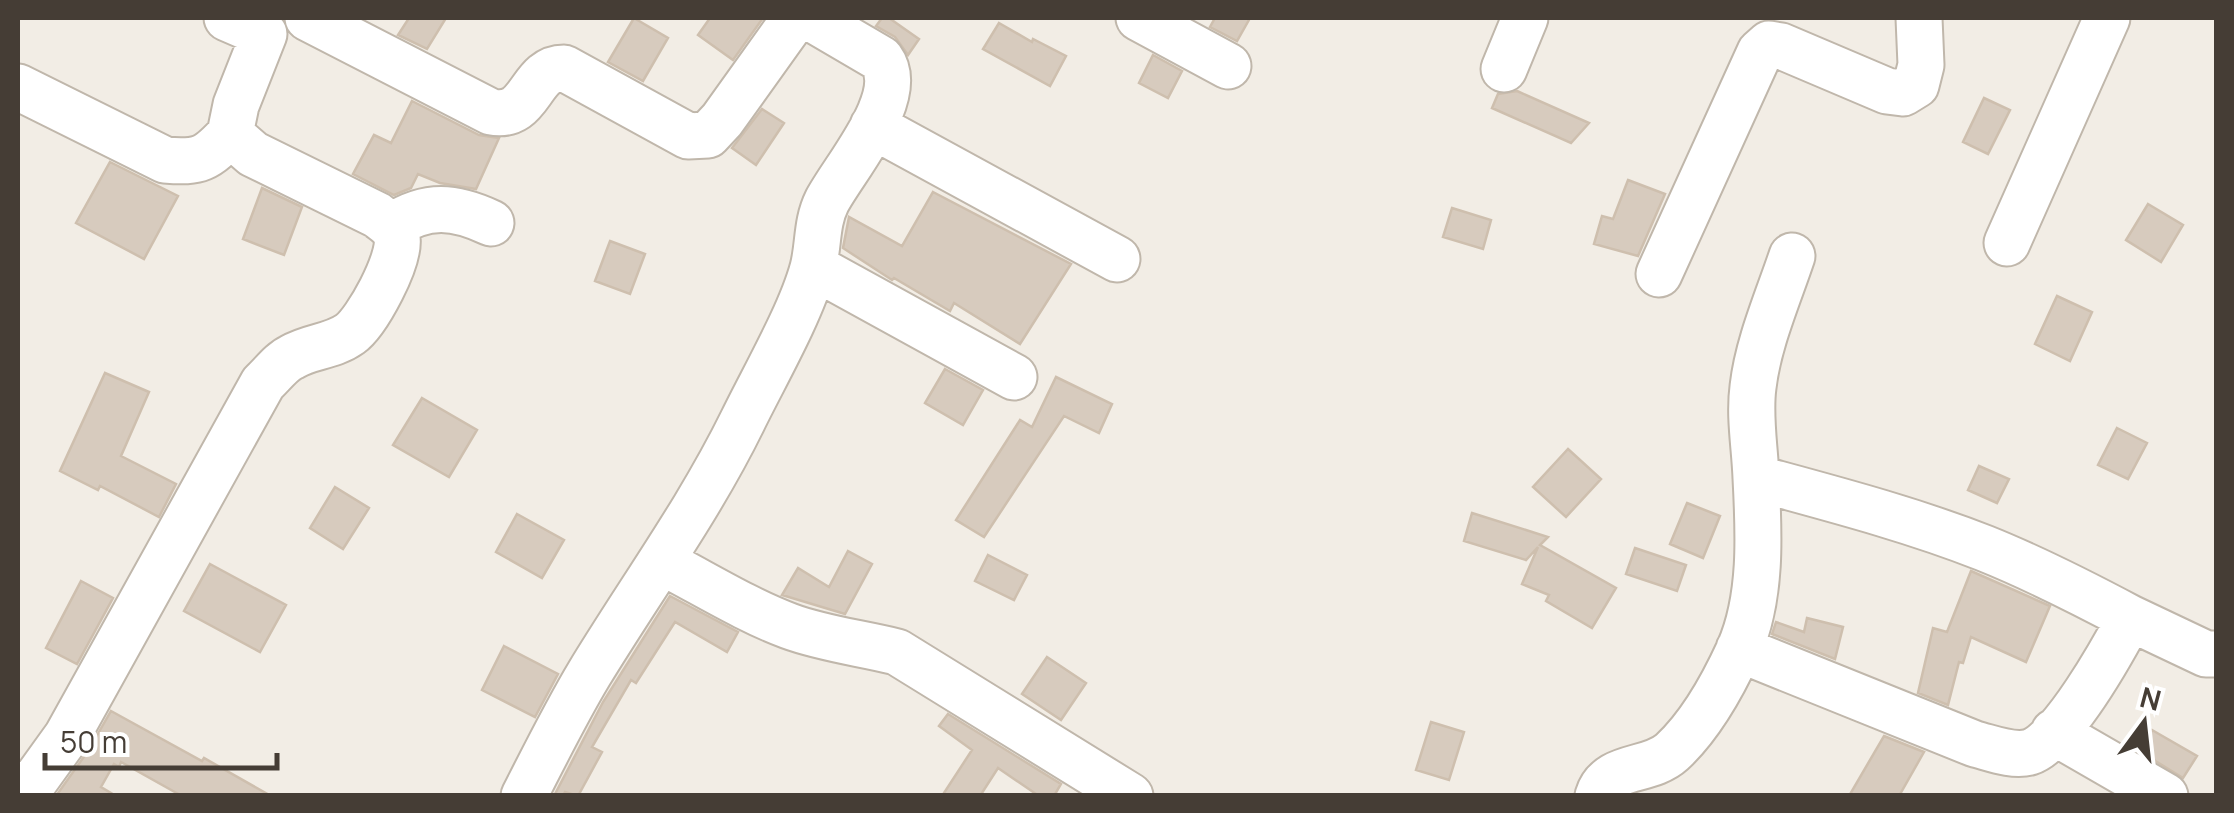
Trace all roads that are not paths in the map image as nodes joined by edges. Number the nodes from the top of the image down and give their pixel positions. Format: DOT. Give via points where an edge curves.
graph roads {
  1 [pos="308,18"];
  2 [pos="795,18"];
  3 [pos="812,18"];
  4 [pos="1139,18"];
  5 [pos="1525,18"];
  6 [pos="1920,18"];
  7 [pos="2107,18"];
  8 [pos="255,23"];
  9 [pos="1228,66"];
  10 [pos="1504,69"];
  11 [pos="18,87"];
  12 [pos="874,126"];
  13 [pos="230,134"];
  14 [pos="492,223"];
  15 [pos="392,226"];
  16 [pos="2007,243"];
  17 [pos="1792,256"];
  18 [pos="1117,259"];
  19 [pos="814,266"];
  20 [pos="1659,274"];
  21 [pos="1014,377"];
  22 [pos="1756,478"];
  23 [pos="662,562"];
  24 [pos="2130,618"];
  25 [pos="1739,649"];
  26 [pos="2216,654"];
  27 [pos="2054,732"];
  28 [pos="18,789"];
  29 [pos="530,793"];
  30 [pos="1130,796"];
  31 [pos="1598,796"];
  32 [pos="2165,796"];
  1 -- 2 [label="street" via="491,112 516,110 545,73 564,68 688,136 708,135 722,120"];
  3 -- 12 [label="street" via="886,67 889,84"];
  4 -- 9 [label="street"];
  5 -- 10 [label="street"];
  6 -- 20 [label="street" via="1921,66 1916,85 1904,93 1781,46 1769,44 1760,52"];
  7 -- 16 [label="street"];
  8 -- 13 [label="street"];
  11 -- 13 [label="street" via="165,160 210,156"];
  12 -- 18 [label="street"];
  12 -- 19 [label="street" via="827,202"];
  13 -- 15 [label="street" via="253,154"];
  14 -- 15 [label="street" via="436,207"];
  15 -- 28 [label="street" via="396,254 368,314 352,333 291,357 263,384 67,736 36,780"];
  17 -- 22 [label="street" via="1753,387"];
  19 -- 21 [label="street"];
  19 -- 23 [label="street" via="741,424"];
  22 -- 24 [label="street" via="1984,548"];
  22 -- 25 [label="street" via="1758,557"];
  23 -- 29 [label="street" via="574,700"];
  23 -- 30 [label="street" via="784,625 897,652"];
  24 -- 26 [label="street"];
  24 -- 27 [label="street"];
  25 -- 27 [label="street" via="1975,744 2030,752"];
  25 -- 31 [label="street" via="1672,752 1652,766 1616,773"];
  27 -- 32 [label="street"];
}
